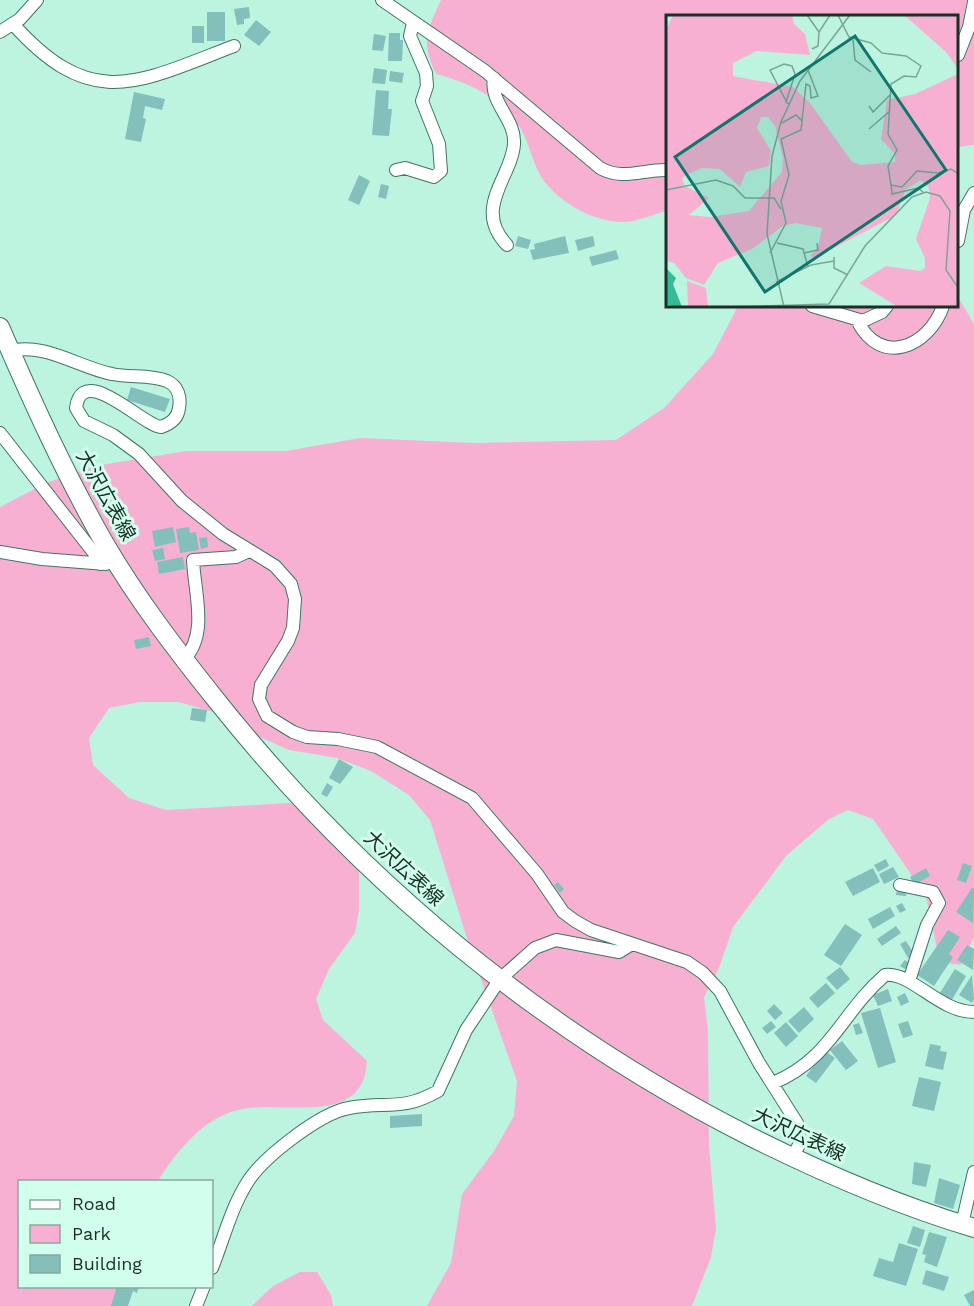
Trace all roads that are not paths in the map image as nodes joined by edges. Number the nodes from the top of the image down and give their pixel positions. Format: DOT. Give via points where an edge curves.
graph roads {
  1 [pos="37,0"];
  2 [pos="382,0"];
  3 [pos="974,2"];
  4 [pos="413,23"];
  5 [pos="13,24"];
  6 [pos="0,32"];
  7 [pos="234,46"];
  8 [pos="959,50"];
  9 [pos="494,78"];
  10 [pos="396,170"];
  11 [pos="666,170"];
  12 [pos="974,193"];
  13 [pos="959,232"];
  14 [pos="507,245"];
  15 [pos="818,308"];
  16 [pos="885,308"];
  17 [pos="942,308"];
  18 [pos="857,320"];
  19 [pos="0,327"];
  20 [pos="10,351"];
  21 [pos="0,433"];
  22 [pos="249,551"];
  23 [pos="0,552"];
  24 [pos="108,562"];
  25 [pos="184,659"];
  26 [pos="900,885"];
  27 [pos="632,944"];
  28 [pos="500,980"];
  29 [pos="909,981"];
  30 [pos="974,1012"];
  31 [pos="773,1083"];
  32 [pos="792,1158"];
  33 [pos="974,1172"];
  34 [pos="968,1226"];
  35 [pos="213,1265"];
  36 [pos="204,1288"];
  37 [pos="196,1306"];
  1 -- 5 [label="street"];
  2 -- 4 [label="street"];
  3 -- 8 [label="street"];
  4 -- 9 [label="street"];
  4 -- 10 [label="street" via="410,36 426,73 422,101 439,144 441,171 434,177 405,168"];
  5 -- 6 [label="street"];
  5 -- 7 [label="street" via="39,52 64,70 119,82 150,78"];
  9 -- 11 [label="street" via="611,174 627,176"];
  9 -- 14 [label="street" via="494,95 514,134 513,152 496,189 494,207 498,233"];
  12 -- 13 [label="street" via="964,210"];
  15 -- 18 [label="street"];
  16 -- 18 [label="street" via="863,321"];
  17 -- 18 [label="street" via="937,320 918,340 900,349 878,342"];
  19 -- 20 [label="main road, 大沢広表線"];
  20 -- 22 [label="street" via="38,351 112,374 156,378 174,386 180,398 178,413 161,427 102,393 88,391 81,395 76,408 84,421 139,454 182,501"];
  20 -- 24 [label="main road, 大沢広表線"];
  21 -- 24 [label="street" via="95,553"];
  22 -- 25 [label="street" via="236,557 193,561 198,623 192,650"];
  22 -- 27 [label="street" via="283,573 295,599 288,641 261,685 259,699 267,716 307,736 376,747 472,798 537,874 563,912 591,930"];
  23 -- 24 [label="street" via="42,559"];
  24 -- 25 [label="main road, 大沢広表線"];
  25 -- 28 [label="main road, 大沢広表線" via="260,754 319,818 413,910"];
  26 -- 29 [label="street" via="933,892 939,903 927,925"];
  27 -- 28 [label="street" via="619,952 556,940 546,942"];
  27 -- 31 [label="street" via="687,962 703,973 720,991"];
  28 -- 32 [label="main road, 大沢広表線" via="595,1048 691,1107"];
  28 -- 35 [label="street" via="466,1030 438,1091 406,1105 336,1112 310,1127 262,1166 241,1195"];
  29 -- 30 [label="street" via="948,1006"];
  29 -- 31 [label="street" via="885,975 868,989 821,1052 796,1073"];
  31 -- 32 [label="street" via="797,1123 800,1143"];
  32 -- 34 [label="main road, 大沢広表線" via="880,1196"];
  33 -- 34 [label="street"];
  36 -- 37 [label="street"];
}
